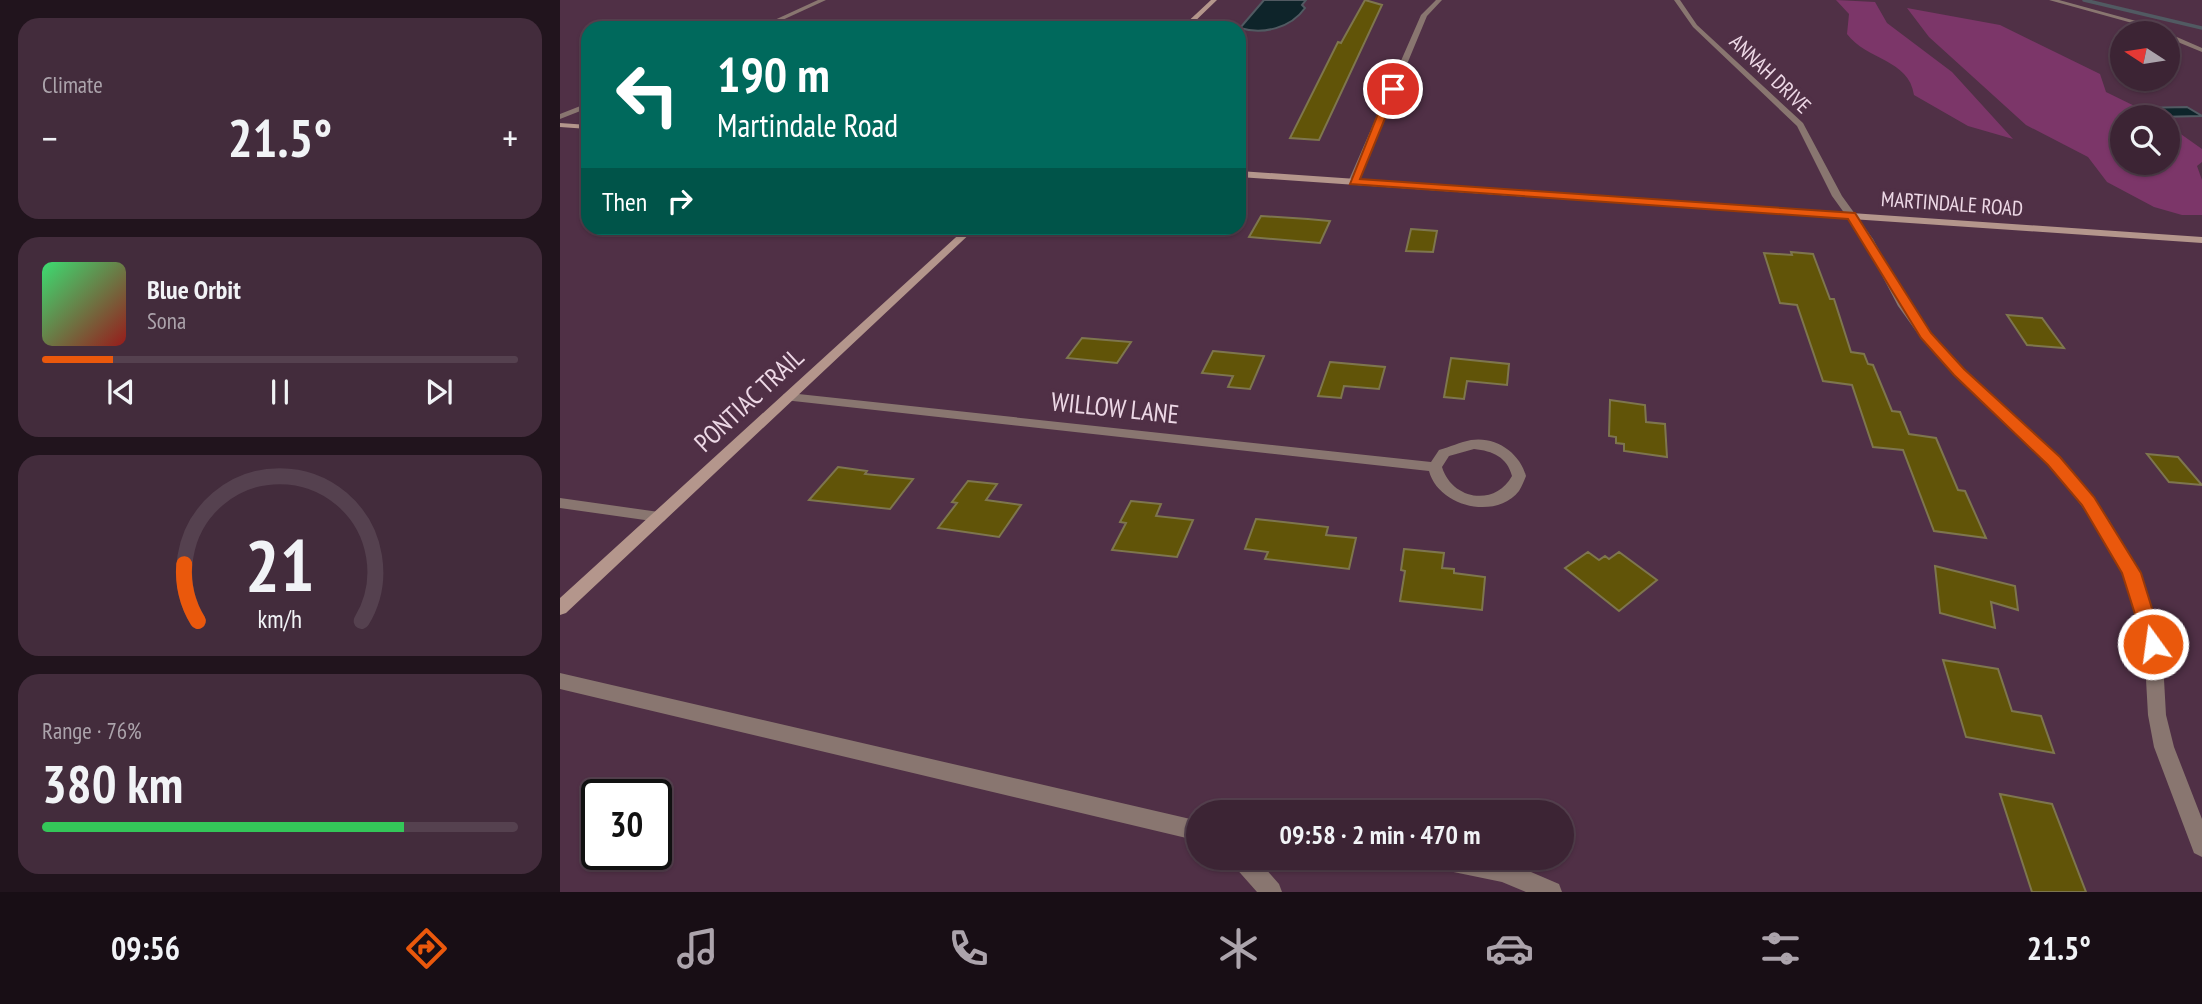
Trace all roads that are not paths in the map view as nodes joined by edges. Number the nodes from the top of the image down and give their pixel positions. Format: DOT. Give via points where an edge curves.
graph roads {
  1 [pos="822,0"];
  2 [pos="1214,0"];
  3 [pos="1439,0"];
  4 [pos="1677,0"];
  5 [pos="2052,0"];
  6 [pos="776,21"];
  7 [pos="1192,21"];
  8 [pos="2202,50"];
  9 [pos="581,108"];
  10 [pos="560,117"];
  11 [pos="560,125"];
  12 [pos="581,126"];
  13 [pos="1246,174"];
  14 [pos="1353,182"];
  15 [pos="1852,216"];
  16 [pos="963,235"];
  17 [pos="2202,240"];
  18 [pos="789,397"];
  19 [pos="1436,467"];
  20 [pos="560,503"];
  21 [pos="659,517"];
  22 [pos="560,608"];
  23 [pos="560,681"];
  24 [pos="1186,828"];
  25 [pos="2202,846"];
  26 [pos="1252,870"];
  27 [pos="1498,870"];
  28 [pos="1271,892"];
  29 [pos="1551,892"];
  1 -- 6 [label="street"];
  2 -- 7 [label="street"];
  3 -- 14 [label="street" via="1424,15"];
  4 -- 15 [label="street, ANNAH DRIVE" via="1695,26 1800,125"];
  5 -- 8 [label="street" via="2145,24"];
  9 -- 10 [label="street"];
  11 -- 12 [label="street"];
  13 -- 14 [label="street, MARTINDALE ROAD"];
  14 -- 15 [label="street, MARTINDALE ROAD"];
  15 -- 17 [label="street, MARTINDALE ROAD"];
  15 -- 25 [label="street, ANNAH DRIVE" via="1925,335 2054,461 2119,548 2153,644 2157,715 2164,747"];
  16 -- 18 [label="street, PONTIAC TRAIL"];
  18 -- 19 [label="street, WILLOW LANE"];
  18 -- 21 [label="street, PONTIAC TRAIL"];
  19 -- 19 [label="street" via="1447,490 1480,501 1503,496 1519,476 1514,460 1486,445 1452,448"];
  20 -- 21 [label="street"];
  21 -- 22 [label="street, PONTIAC TRAIL"];
  23 -- 24 [label="street"];
  26 -- 28 [label="street"];
  27 -- 29 [label="street"];
}
